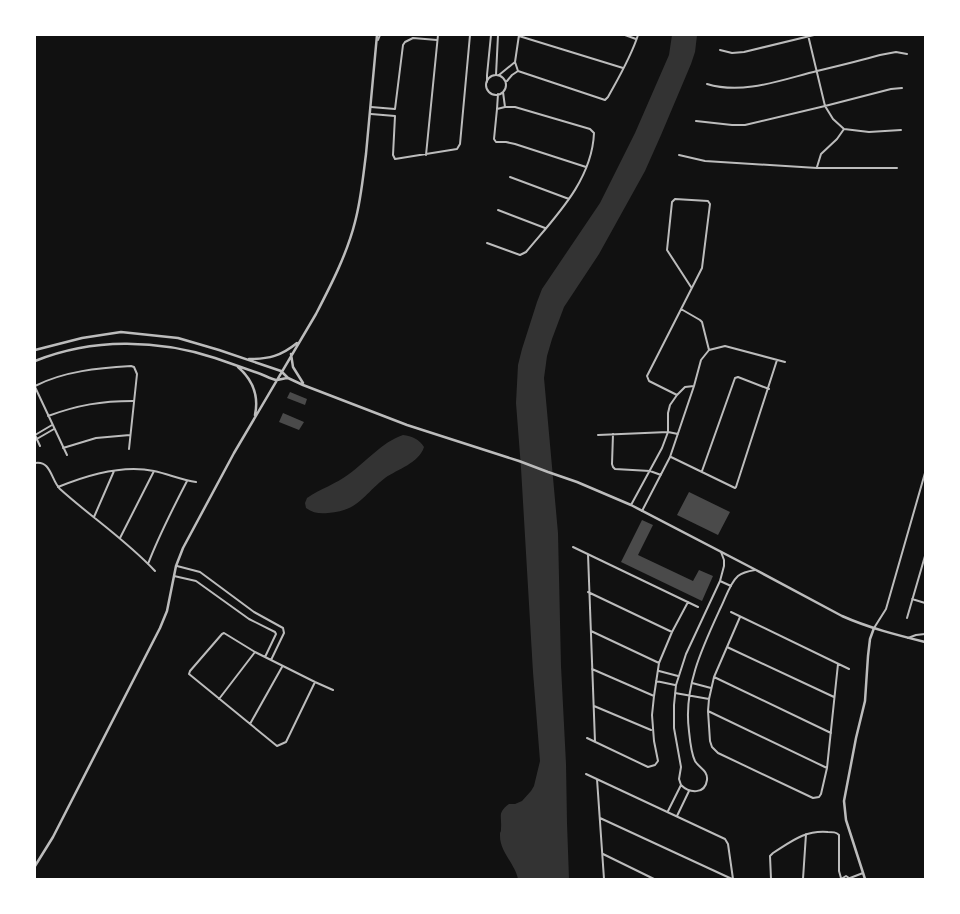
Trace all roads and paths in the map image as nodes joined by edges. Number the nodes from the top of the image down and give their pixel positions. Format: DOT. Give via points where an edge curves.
graph roads {
  1 [pos="379,35"];
  2 [pos="438,35"];
  3 [pos="470,35"];
  4 [pos="519,35"];
  5 [pos="625,35"];
  6 [pos="638,35"];
  7 [pos="814,35"];
  8 [pos="491,36"];
  9 [pos="498,36"];
  10 [pos="809,36"];
  11 [pos="636,39"];
  12 [pos="437,40"];
  13 [pos="720,50"];
  14 [pos="907,54"];
  15 [pos="515,62"];
  16 [pos="623,68"];
  17 [pos="518,71"];
  18 [pos="817,71"];
  19 [pos="496,75"];
  20 [pos="500,75"];
  21 [pos="487,82"];
  22 [pos="506,82"];
  23 [pos="707,84"];
  24 [pos="902,88"];
  25 [pos="503,92"];
  26 [pos="498,94"];
  27 [pos="825,106"];
  28 [pos="371,107"];
  29 [pos="505,107"];
  30 [pos="497,109"];
  31 [pos="370,114"];
  32 [pos="696,120"];
  33 [pos="844,129"];
  34 [pos="901,130"];
  35 [pos="426,154"];
  36 [pos="679,155"];
  37 [pos="587,167"];
  38 [pos="817,168"];
  39 [pos="897,168"];
  40 [pos="510,177"];
  41 [pos="569,199"];
  42 [pos="498,210"];
  43 [pos="546,228"];
  44 [pos="487,244"];
  45 [pos="691,287"];
  46 [pos="681,309"];
  47 [pos="300,340"];
  48 [pos="35,350"];
  49 [pos="709,350"];
  50 [pos="291,354"];
  51 [pos="246,359"];
  52 [pos="777,360"];
  53 [pos="35,361"];
  54 [pos="785,362"];
  55 [pos="237,366"];
  56 [pos="281,371"];
  57 [pos="288,378"];
  58 [pos="276,380"];
  59 [pos="303,385"];
  60 [pos="35,386"];
  61 [pos="694,386"];
  62 [pos="769,389"];
  63 [pos="677,395"];
  64 [pos="134,400"];
  65 [pos="48,416"];
  66 [pos="254,419"];
  67 [pos="52,425"];
  68 [pos="54,430"];
  69 [pos="668,432"];
  70 [pos="598,434"];
  71 [pos="613,434"];
  72 [pos="678,434"];
  73 [pos="35,435"];
  74 [pos="130,435"];
  75 [pos="36,439"];
  76 [pos="40,446"];
  77 [pos="63,448"];
  78 [pos="129,449"];
  79 [pos="67,456"];
  80 [pos="670,457"];
  81 [pos="35,463"];
  82 [pos="115,470"];
  83 [pos="154,470"];
  84 [pos="650,471"];
  85 [pos="702,472"];
  86 [pos="925,473"];
  87 [pos="661,475"];
  88 [pos="187,481"];
  89 [pos="196,482"];
  90 [pos="58,487"];
  91 [pos="631,505"];
  92 [pos="642,511"];
  93 [pos="94,517"];
  94 [pos="120,538"];
  95 [pos="573,546"];
  96 [pos="722,552"];
  97 [pos="588,554"];
  98 [pos="925,556"];
  99 [pos="148,564"];
  100 [pos="176,566"];
  101 [pos="924,567"];
  102 [pos="756,570"];
  103 [pos="155,571"];
  104 [pos="174,576"];
  105 [pos="720,581"];
  106 [pos="731,586"];
  107 [pos="588,592"];
  108 [pos="912,599"];
  109 [pos="688,602"];
  110 [pos="925,603"];
  111 [pos="698,607"];
  112 [pos="731,612"];
  113 [pos="740,617"];
  114 [pos="907,618"];
  115 [pos="874,628"];
  116 [pos="591,631"];
  117 [pos="672,632"];
  118 [pos="925,634"];
  119 [pos="908,638"];
  120 [pos="925,642"];
  121 [pos="727,647"];
  122 [pos="255,652"];
  123 [pos="265,657"];
  124 [pos="271,660"];
  125 [pos="659,663"];
  126 [pos="838,664"];
  127 [pos="283,666"];
  128 [pos="592,669"];
  129 [pos="849,669"];
  130 [pos="658,671"];
  131 [pos="678,676"];
  132 [pos="714,678"];
  133 [pos="656,681"];
  134 [pos="314,682"];
  135 [pos="692,683"];
  136 [pos="676,685"];
  137 [pos="711,688"];
  138 [pos="333,690"];
  139 [pos="675,694"];
  140 [pos="654,696"];
  141 [pos="690,696"];
  142 [pos="834,697"];
  143 [pos="219,699"];
  144 [pos="709,699"];
  145 [pos="594,706"];
  146 [pos="708,711"];
  147 [pos="250,724"];
  148 [pos="652,731"];
  149 [pos="831,733"];
  150 [pos="588,738"];
  151 [pos="595,742"];
  152 [pos="827,768"];
  153 [pos="586,774"];
  154 [pos="597,779"];
  155 [pos="681,785"];
  156 [pos="689,791"];
  157 [pos="668,812"];
  158 [pos="677,816"];
  159 [pos="600,818"];
  160 [pos="806,834"];
  161 [pos="602,854"];
  162 [pos="35,866"];
  163 [pos="863,873"];
  164 [pos="841,878"];
  165 [pos="604,879"];
  166 [pos="654,879"];
  167 [pos="733,879"];
  168 [pos="771,879"];
  169 [pos="803,879"];
  170 [pos="850,879"];
  171 [pos="865,879"];
  1 -- 28 [label="street"];
  2 -- 12 [label="street"];
  3 -- 35 [label="street" via="460,146 455,150"];
  4 -- 15 [label="street"];
  4 -- 16 [label="street"];
  5 -- 11 [label="street"];
  6 -- 11 [label="street"];
  7 -- 10 [label="street"];
  8 -- 9 [label="street"];
  8 -- 21 [label="street"];
  9 -- 19 [label="street"];
  10 -- 13 [label="street" via="744,52"];
  10 -- 18 [label="street"];
  11 -- 16 [label="street"];
  12 -- 28 [label="street" via="413,38 405,42 395,109"];
  12 -- 35 [label="street"];
  14 -- 18 [label="street" via="896,52"];
  15 -- 17 [label="street"];
  15 -- 20 [label="street"];
  16 -- 17 [label="street" via="605,100"];
  17 -- 22 [label="street"];
  18 -- 23 [label="street" via="740,88"];
  18 -- 27 [label="street"];
  19 -- 20 [label="street"];
  19 -- 21 [label="street"];
  20 -- 22 [label="street"];
  21 -- 26 [label="street" via="489,91"];
  22 -- 25 [label="street"];
  24 -- 27 [label="street"];
  25 -- 26 [label="street"];
  25 -- 29 [label="street"];
  26 -- 30 [label="street"];
  27 -- 32 [label="street" via="746,125"];
  27 -- 33 [label="street"];
  28 -- 31 [label="street"];
  29 -- 30 [label="street"];
  29 -- 37 [label="street" via="515,107 590,129 594,133 594,143"];
  30 -- 37 [label="street" via="496,142 516,144"];
  31 -- 35 [label="street" via="395,116 394,158"];
  31 -- 47 [label="street" via="355,222 328,290"];
  33 -- 34 [label="street" via="869,132"];
  33 -- 38 [label="street" via="821,154"];
  36 -- 38 [label="street" via="705,161"];
  37 -- 41 [label="street"];
  38 -- 39 [label="street"];
  40 -- 41 [label="street"];
  41 -- 43 [label="street"];
  42 -- 43 [label="street"];
  43 -- 44 [label="street" via="522,255"];
  45 -- 45 [label="street" via="667,250 675,199 708,201 710,204 703,264"];
  45 -- 46 [label="street"];
  46 -- 49 [label="street" via="702,322"];
  46 -- 63 [label="street" via="647,376 649,381"];
  47 -- 50 [label="street"];
  47 -- 51 [label="street" via="279,355"];
  48 -- 51 [label="street" via="121,332 178,338"];
  49 -- 52 [label="street" via="725,346"];
  49 -- 61 [label="street" via="700,360"];
  50 -- 56 [label="street"];
  50 -- 59 [label="street"];
  51 -- 56 [label="street"];
  52 -- 54 [label="street"];
  52 -- 62 [label="street"];
  53 -- 55 [label="street" via="103,344 144,344 192,352"];
  55 -- 58 [label="street"];
  55 -- 66 [label="street" via="254,386"];
  56 -- 57 [label="street"];
  56 -- 58 [label="street"];
  57 -- 58 [label="street"];
  57 -- 59 [label="street"];
  58 -- 66 [label="street"];
  59 -- 91 [label="street" via="407,425 520,461"];
  60 -- 64 [label="street" via="79,372 131,366 137,374"];
  60 -- 65 [label="street"];
  61 -- 63 [label="street" via="686,387"];
  61 -- 72 [label="street"];
  62 -- 85 [label="street" via="735,378"];
  62 -- 85 [label="street" via="738,486 735,488"];
  63 -- 69 [label="street" via="669,409"];
  64 -- 65 [label="street" via="90,404"];
  64 -- 74 [label="street"];
  65 -- 67 [label="street"];
  66 -- 100 [label="street"];
  67 -- 68 [label="street"];
  67 -- 73 [label="street"];
  68 -- 75 [label="street"];
  68 -- 77 [label="street"];
  69 -- 71 [label="street"];
  69 -- 72 [label="street"];
  69 -- 84 [label="street"];
  70 -- 71 [label="street"];
  71 -- 84 [label="street" via="613,467"];
  72 -- 80 [label="street"];
  73 -- 75 [label="street"];
  74 -- 77 [label="street" via="96,438"];
  74 -- 78 [label="street"];
  75 -- 76 [label="street"];
  77 -- 79 [label="street"];
  80 -- 85 [label="street"];
  80 -- 87 [label="street"];
  81 -- 90 [label="street" via="46,465"];
  82 -- 83 [label="street"];
  82 -- 90 [label="street"];
  82 -- 93 [label="street"];
  83 -- 88 [label="street"];
  83 -- 94 [label="street"];
  84 -- 87 [label="street"];
  84 -- 91 [label="street"];
  86 -- 115 [label="street" via="886,609"];
  87 -- 92 [label="street"];
  88 -- 89 [label="street"];
  88 -- 99 [label="street"];
  90 -- 93 [label="street"];
  91 -- 92 [label="street"];
  92 -- 96 [label="street"];
  93 -- 94 [label="street"];
  94 -- 99 [label="street"];
  95 -- 97 [label="street"];
  96 -- 102 [label="street"];
  96 -- 105 [label="street" via="724,566"];
  97 -- 107 [label="street"];
  97 -- 109 [label="street"];
  98 -- 101 [label="street"];
  99 -- 103 [label="street"];
  100 -- 104 [label="street"];
  100 -- 124 [label="street" via="200,572 254,612 283,628 284,633"];
  101 -- 108 [label="street"];
  102 -- 106 [label="street" via="738,576"];
  102 -- 115 [label="street" via="842,616"];
  104 -- 123 [label="street" via="196,581 249,620 275,632"];
  104 -- 162 [label="street" via="167,611 154,640"];
  105 -- 106 [label="street"];
  105 -- 131 [label="street"];
  106 -- 135 [label="street" via="696,662"];
  107 -- 116 [label="street"];
  107 -- 117 [label="street"];
  108 -- 110 [label="street"];
  108 -- 114 [label="street"];
  109 -- 111 [label="street"];
  109 -- 117 [label="street"];
  112 -- 113 [label="street"];
  113 -- 121 [label="street"];
  113 -- 126 [label="street"];
  115 -- 119 [label="street"];
  115 -- 163 [label="street" via="870,639 865,701 844,801 846,820"];
  116 -- 125 [label="street"];
  116 -- 128 [label="street"];
  117 -- 125 [label="street"];
  118 -- 119 [label="street"];
  119 -- 120 [label="street"];
  121 -- 132 [label="street"];
  121 -- 142 [label="street"];
  122 -- 123 [label="street"];
  122 -- 143 [label="street"];
  122 -- 143 [label="street" via="224,633 190,670 189,674"];
  123 -- 124 [label="street"];
  124 -- 127 [label="street"];
  125 -- 130 [label="street"];
  126 -- 129 [label="street"];
  126 -- 142 [label="street"];
  127 -- 134 [label="street"];
  127 -- 147 [label="street"];
  128 -- 140 [label="street"];
  128 -- 145 [label="street"];
  130 -- 131 [label="street"];
  130 -- 133 [label="street"];
  131 -- 136 [label="street"];
  132 -- 137 [label="street"];
  132 -- 149 [label="street"];
  133 -- 136 [label="street"];
  133 -- 140 [label="street"];
  134 -- 138 [label="street"];
  134 -- 147 [label="street" via="284,744 277,746"];
  135 -- 137 [label="street"];
  135 -- 141 [label="street"];
  136 -- 139 [label="street"];
  137 -- 144 [label="street"];
  139 -- 141 [label="street"];
  139 -- 155 [label="street" via="674,728"];
  140 -- 148 [label="street"];
  141 -- 144 [label="street"];
  141 -- 156 [label="street" via="688,721 694,759 705,771 707,779 700,790"];
  142 -- 149 [label="street"];
  143 -- 147 [label="street"];
  144 -- 146 [label="street"];
  145 -- 148 [label="street"];
  145 -- 151 [label="street"];
  146 -- 152 [label="street"];
  146 -- 152 [label="street" via="710,741 718,753 813,798 821,794"];
  148 -- 151 [label="street" via="658,760 648,767"];
  149 -- 152 [label="street"];
  150 -- 151 [label="street"];
  153 -- 154 [label="street"];
  154 -- 157 [label="street"];
  154 -- 159 [label="street"];
  155 -- 156 [label="street"];
  155 -- 157 [label="street"];
  156 -- 158 [label="street"];
  157 -- 158 [label="street"];
  158 -- 167 [label="street" via="726,840"];
  159 -- 161 [label="street"];
  159 -- 167 [label="street"];
  160 -- 164 [label="street" via="819,831 838,834"];
  160 -- 168 [label="street" via="770,856"];
  160 -- 169 [label="street"];
  161 -- 165 [label="street"];
  161 -- 166 [label="street"];
  163 -- 170 [label="street"];
  163 -- 171 [label="street"];
  164 -- 170 [label="street" via="846,876"];
}
